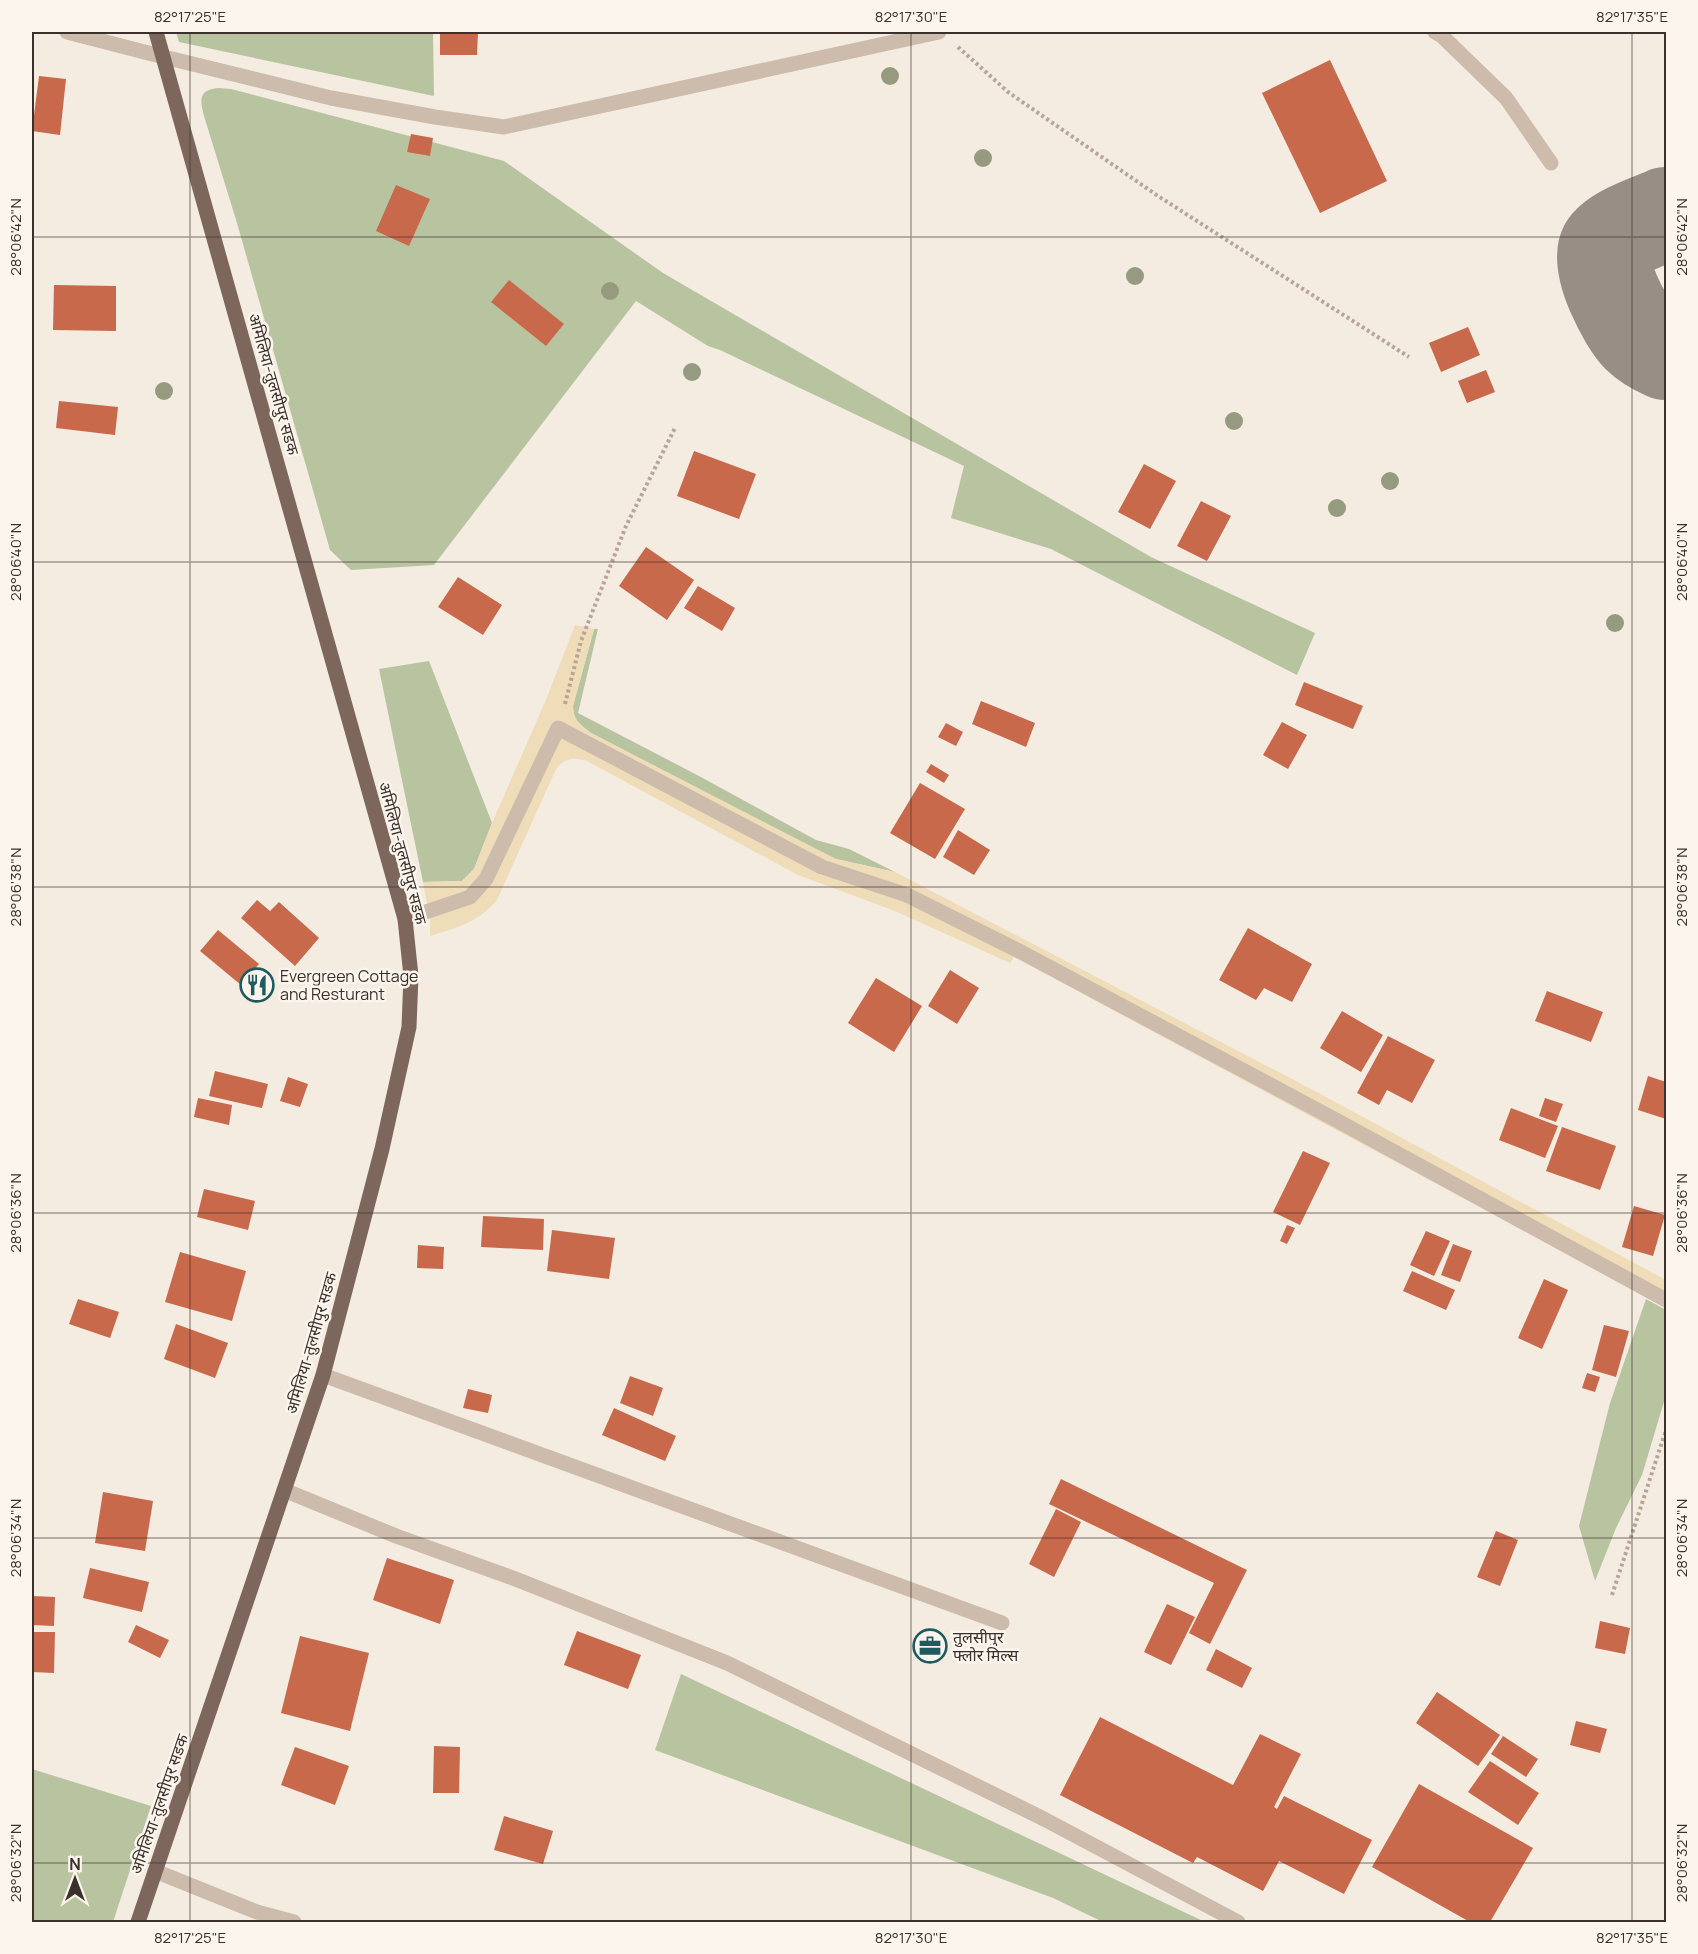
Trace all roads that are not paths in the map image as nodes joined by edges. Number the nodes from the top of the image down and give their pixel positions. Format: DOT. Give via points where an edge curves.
graph roads {
  1 [pos="67,32"];
  2 [pos="156,32"];
  3 [pos="939,32"];
  4 [pos="1435,32"];
  5 [pos="164,57"];
  6 [pos="1551,164"];
  7 [pos="405,919"];
  8 [pos="1666,1300"];
  9 [pos="323,1375"];
  10 [pos="284,1490"];
  11 [pos="1002,1623"];
  12 [pos="154,1871"];
  13 [pos="138,1923"];
  14 [pos="294,1923"];
  15 [pos="1238,1923"];
  1 -- 5 [label="street"];
  2 -- 5 [label="main road, अमिलिया-तुलसीपुर सडक"];
  3 -- 5 [label="street" via="504,127 331,98"];
  4 -- 6 [label="street" via="1506,98"];
  5 -- 7 [label="main road, अमिलिया-तुलसीपुर सडक"];
  7 -- 8 [label="street" via="470,897 486,879 558,728 822,867 907,895 1022,952"];
  7 -- 9 [label="main road, अमिलिया-तुलसीपुर सडक" via="411,975 409,1027 382,1149"];
  9 -- 10 [label="main road, अमिलिया-तुलसीपुर सडक"];
  9 -- 11 [label="street"];
  10 -- 12 [label="main road, अमिलिया-तुलसीपुर सडक"];
  10 -- 15 [label="street" via="727,1663 1044,1819"];
  12 -- 13 [label="main road, अमिलिया-तुलसीपुर सडक"];
  12 -- 14 [label="street"];
}
